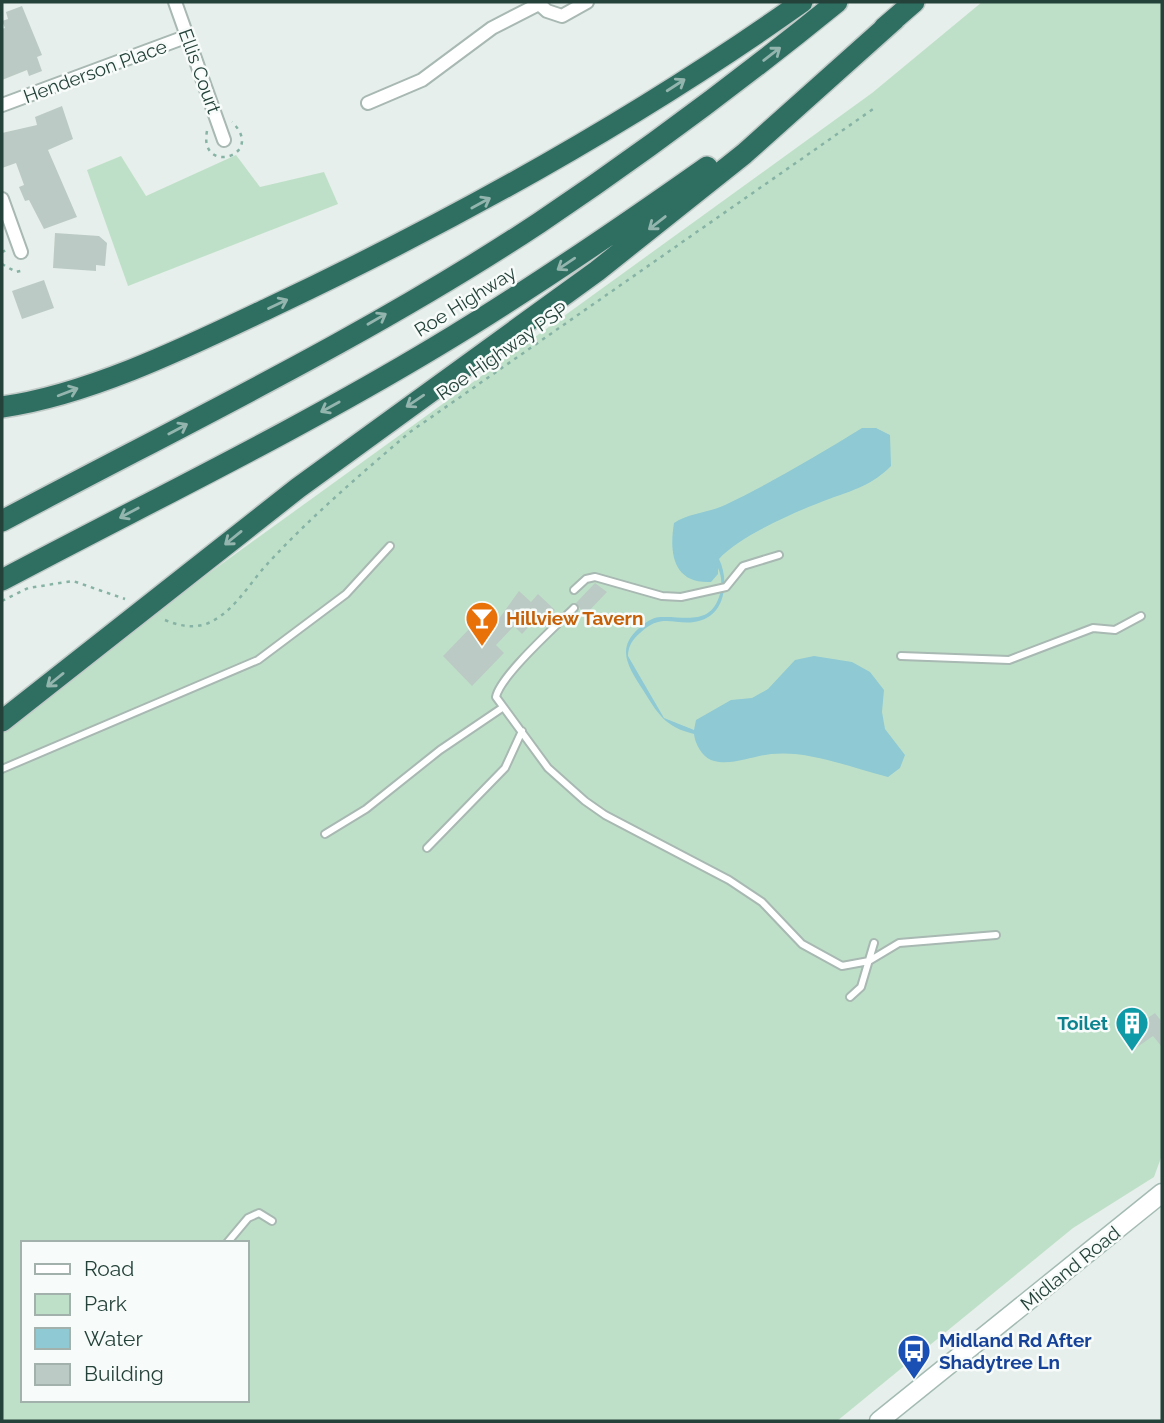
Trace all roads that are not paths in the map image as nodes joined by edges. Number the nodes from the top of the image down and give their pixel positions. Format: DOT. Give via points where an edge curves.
graph roads {
  1 [pos="175,2"];
  2 [pos="587,2"];
  3 [pos="802,2"];
  4 [pos="836,2"];
  5 [pos="914,2"];
  6 [pos="538,3"];
  7 [pos="895,19"];
  8 [pos="188,36"];
  9 [pos="368,103"];
  10 [pos="2,105"];
  11 [pos="224,140"];
  12 [pos="2,199"];
  13 [pos="21,252"];
  14 [pos="2,407"];
  15 [pos="2,521"];
  16 [pos="390,546"];
  17 [pos="779,555"];
  18 [pos="2,580"];
  19 [pos="574,590"];
  20 [pos="574,608"];
  21 [pos="1141,616"];
  22 [pos="901,656"];
  23 [pos="502,708"];
  24 [pos="2,721"];
  25 [pos="522,732"];
  26 [pos="2,769"];
  27 [pos="325,834"];
  28 [pos="427,848"];
  29 [pos="996,935"];
  30 [pos="874,943"];
  31 [pos="869,961"];
  32 [pos="850,997"];
  33 [pos="1162,1193"];
  34 [pos="272,1221"];
  35 [pos="228,1241"];
  36 [pos="879,1421"];
  1 -- 8 [label="street, Ellis Court"];
  2 -- 6 [label="street" via="562,16"];
  14 -- 3 [label="highway, one-way" via="54,398 222,330 477,206 630,115"];
  15 -- 4 [label="highway, Roe Highway, one-way" via="291,369 528,229 710,102"];
  5 -- 7 [label="highway, Roe Highway"];
  6 -- 9 [label="street" via="492,28 422,80"];
  7 -- 18 [label="highway, Roe Highway, one-way" via="763,127 512,299 331,406"];
  7 -- 24 [label="highway, one-way" via="744,155 597,271 298,488"];
  8 -- 10 [label="street, Henderson Place"];
  8 -- 11 [label="street, Ellis Court"];
  12 -- 13 [label="street"];
  16 -- 26 [label="lane" via="346,594 258,660"];
  17 -- 19 [label="lane" via="743,566 726,587 681,597 595,577"];
  20 -- 23 [label="lane" via="497,688"];
  21 -- 22 [label="lane" via="1115,630 1093,628 1009,660"];
  23 -- 25 [label="lane"];
  23 -- 27 [label="lane"];
  25 -- 28 [label="lane" via="505,768"];
  25 -- 31 [label="lane" via="548,768 606,816 729,880 762,902 824,959 842,966"];
  29 -- 31 [label="lane" via="899,943"];
  30 -- 31 [label="lane"];
  31 -- 32 [label="lane" via="861,987"];
  33 -- 36 [label="main road, Midland Road"];
  34 -- 35 [label="lane" via="259,1213 248,1218"];
}
